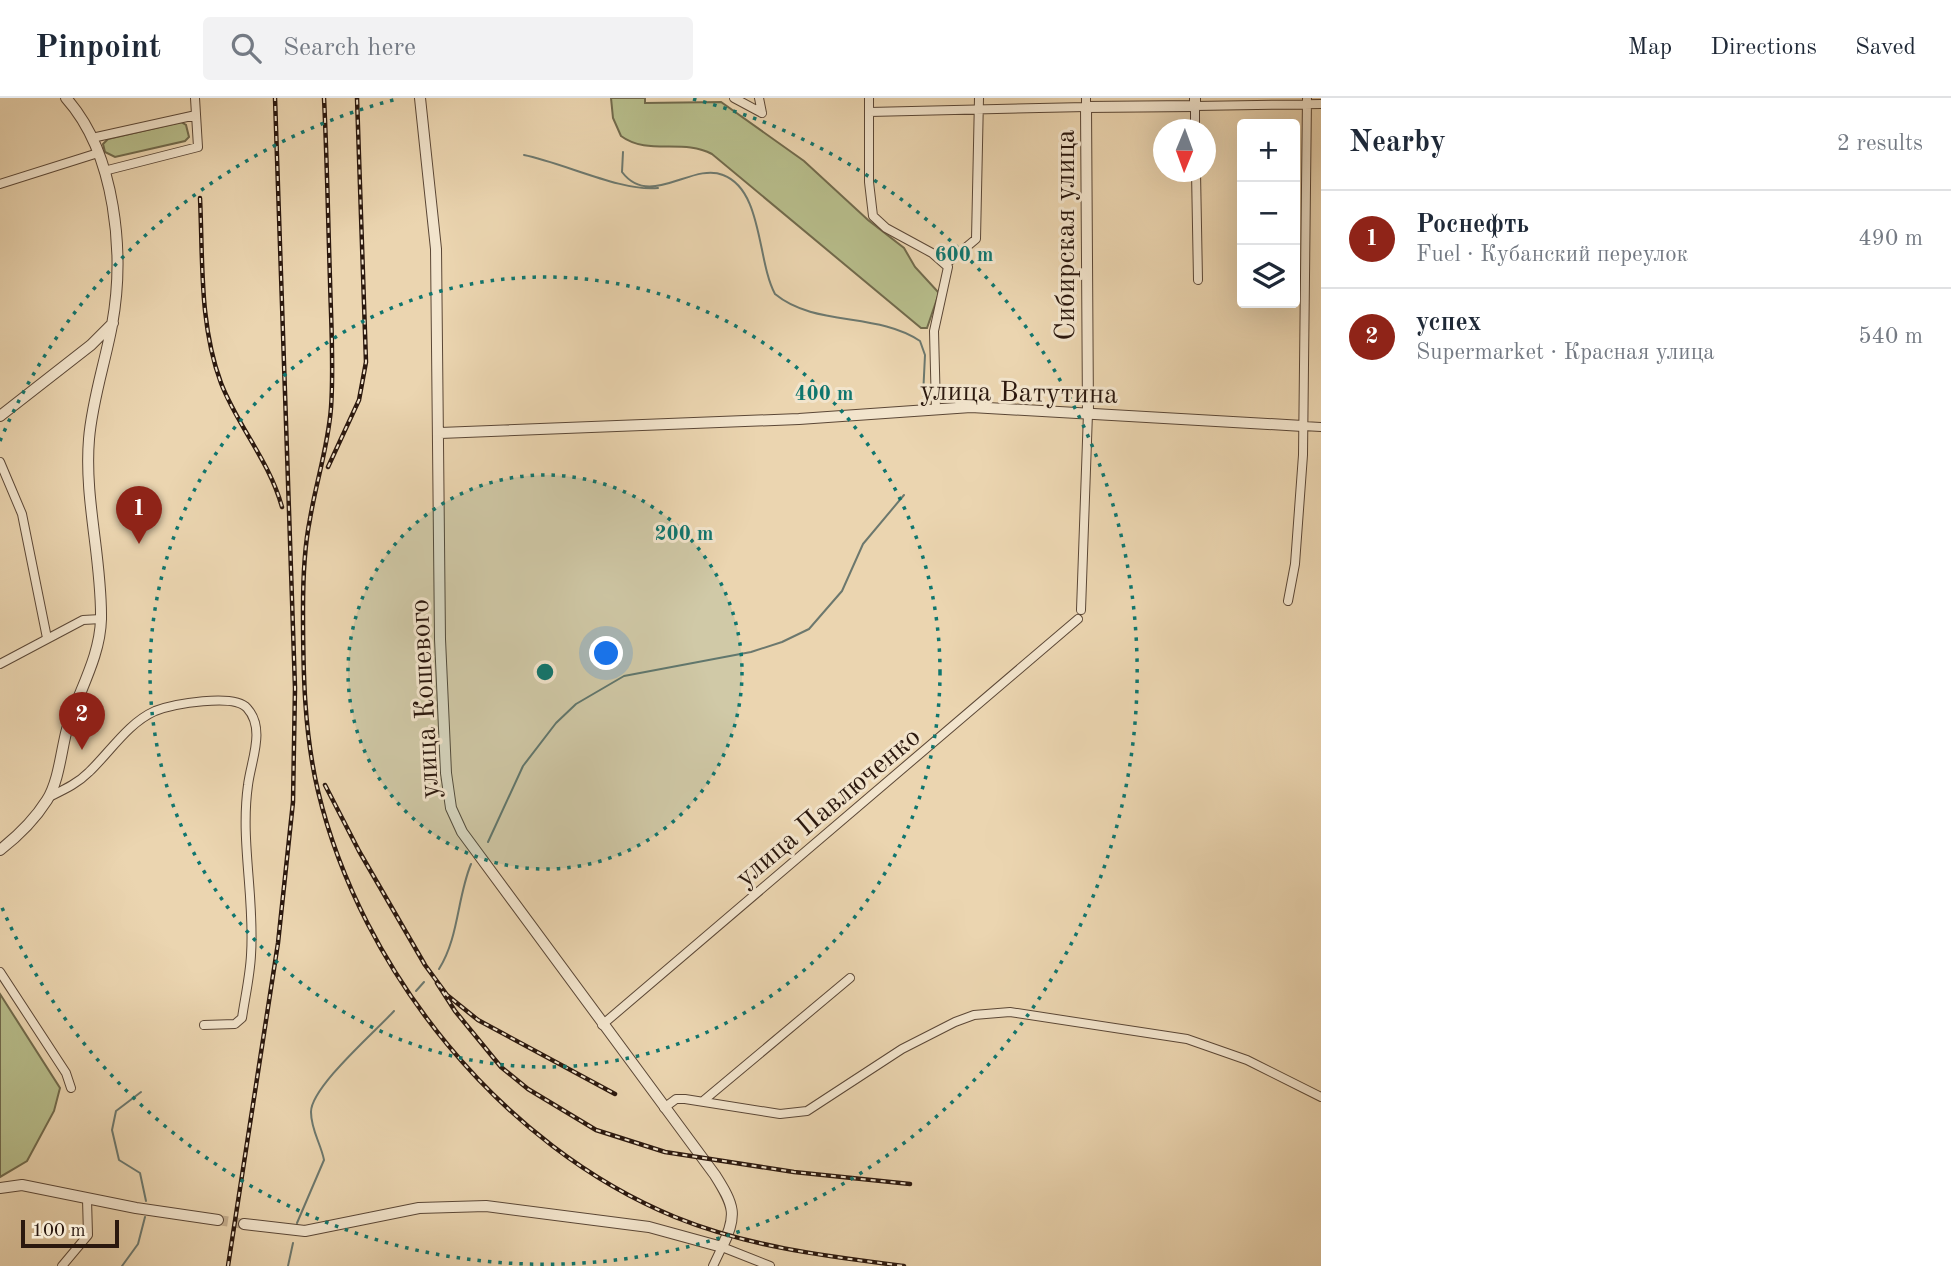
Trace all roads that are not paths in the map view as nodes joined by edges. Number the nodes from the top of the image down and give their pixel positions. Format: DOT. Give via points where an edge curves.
graph roads {
  1 [pos="66,98"];
  2 [pos="195,98"];
  3 [pos="421,98"];
  4 [pos="734,98"];
  5 [pos="759,98"];
  6 [pos="869,98"];
  7 [pos="979,98"];
  8 [pos="1307,101"];
  9 [pos="1086,102"];
  10 [pos="1195,102"];
  11 [pos="1321,104"];
  12 [pos="978,111"];
  13 [pos="869,112"];
  14 [pos="197,115"];
  15 [pos="92,138"];
  16 [pos="98,153"];
  17 [pos="104,172"];
  18 [pos="1196,182"];
  19 [pos="0,184"];
  20 [pos="946,264"];
  21 [pos="1198,279"];
  22 [pos="113,322"];
  23 [pos="936,410"];
  24 [pos="1088,413"];
  25 [pos="0,416"];
  26 [pos="1303,426"];
  27 [pos="1321,427"];
  28 [pos="440,433"];
  29 [pos="0,462"];
  30 [pos="1288,601"];
  31 [pos="101,619"];
  32 [pos="47,638"];
  33 [pos="0,664"];
  34 [pos="49,797"];
  35 [pos="0,850"];
  36 [pos="0,971"];
  37 [pos="850,978"];
  38 [pos="204,1025"];
  39 [pos="602,1025"];
  40 [pos="71,1088"];
  41 [pos="1321,1097"];
  42 [pos="703,1101"];
  43 [pos="664,1108"];
  44 [pos="0,1188"];
  45 [pos="87,1199"];
  46 [pos="218,1220"];
  47 [pos="244,1224"];
  48 [pos="722,1247"];
  49 [pos="62,1266"];
  50 [pos="713,1266"];
  51 [pos="770,1266"];
  1 -- 15 [label="street"];
  2 -- 14 [label="street"];
  3 -- 28 [label="street, улица Кошевого" via="436,249"];
  4 -- 5 [label="street" via="762,113"];
  6 -- 13 [label="street"];
  7 -- 12 [label="street"];
  8 -- 10 [label="street"];
  8 -- 11 [label="street"];
  8 -- 26 [label="street"];
  9 -- 10 [label="street"];
  9 -- 12 [label="street"];
  9 -- 24 [label="street, Сибирская улица"];
  12 -- 13 [label="street"];
  12 -- 20 [label="street" via="976,239"];
  13 -- 20 [label="street" via="873,216"];
  14 -- 15 [label="street"];
  14 -- 17 [label="street" via="198,147"];
  15 -- 16 [label="street"];
  16 -- 17 [label="street"];
  16 -- 19 [label="street"];
  17 -- 22 [label="street" via="117,248"];
  18 -- 21 [label="street"];
  20 -- 23 [label="street" via="946,286 934,331"];
  22 -- 25 [label="street" via="91,345"];
  22 -- 31 [label="street" via="89,439"];
  23 -- 24 [label="street, улица Ватутина" via="971,407"];
  23 -- 28 [label="street, улица Ватутина"];
  24 -- 26 [label="street, улица Ватутина"];
  24 -- 39 [label="street, улица Павлюченко" via="1079,615 1059,638"];
  26 -- 27 [label="street, улица Ватутина"];
  26 -- 30 [label="street" via="1295,564"];
  28 -- 39 [label="street, улица Кошевого" via="440,639 451,808 462,832"];
  29 -- 32 [label="street" via="22,514"];
  31 -- 32 [label="street" via="83,620"];
  31 -- 34 [label="street" via="93,665 81,688"];
  32 -- 33 [label="street"];
  34 -- 35 [label="street"];
  34 -- 38 [label="street" via="89,773 152,712 229,699 243,703 253,716 257,737 246,821 251,955 242,1018 235,1024"];
  36 -- 40 [label="street" via="66,1073"];
  37 -- 42 [label="street"];
  39 -- 43 [label="street, улица Кошевого"];
  41 -- 42 [label="street" via="1247,1060 1187,1039 1010,1012 956,1022 902,1049 807,1111 780,1114"];
  42 -- 43 [label="street" via="677,1099"];
  43 -- 48 [label="street, улица Кошевого" via="730,1199 734,1217"];
  44 -- 45 [label="street" via="22,1185"];
  45 -- 46 [label="street"];
  45 -- 49 [label="street" via="88,1235"];
  47 -- 48 [label="street" via="305,1231 419,1208 486,1206 649,1227"];
  48 -- 50 [label="street"];
  48 -- 51 [label="street"];
}
